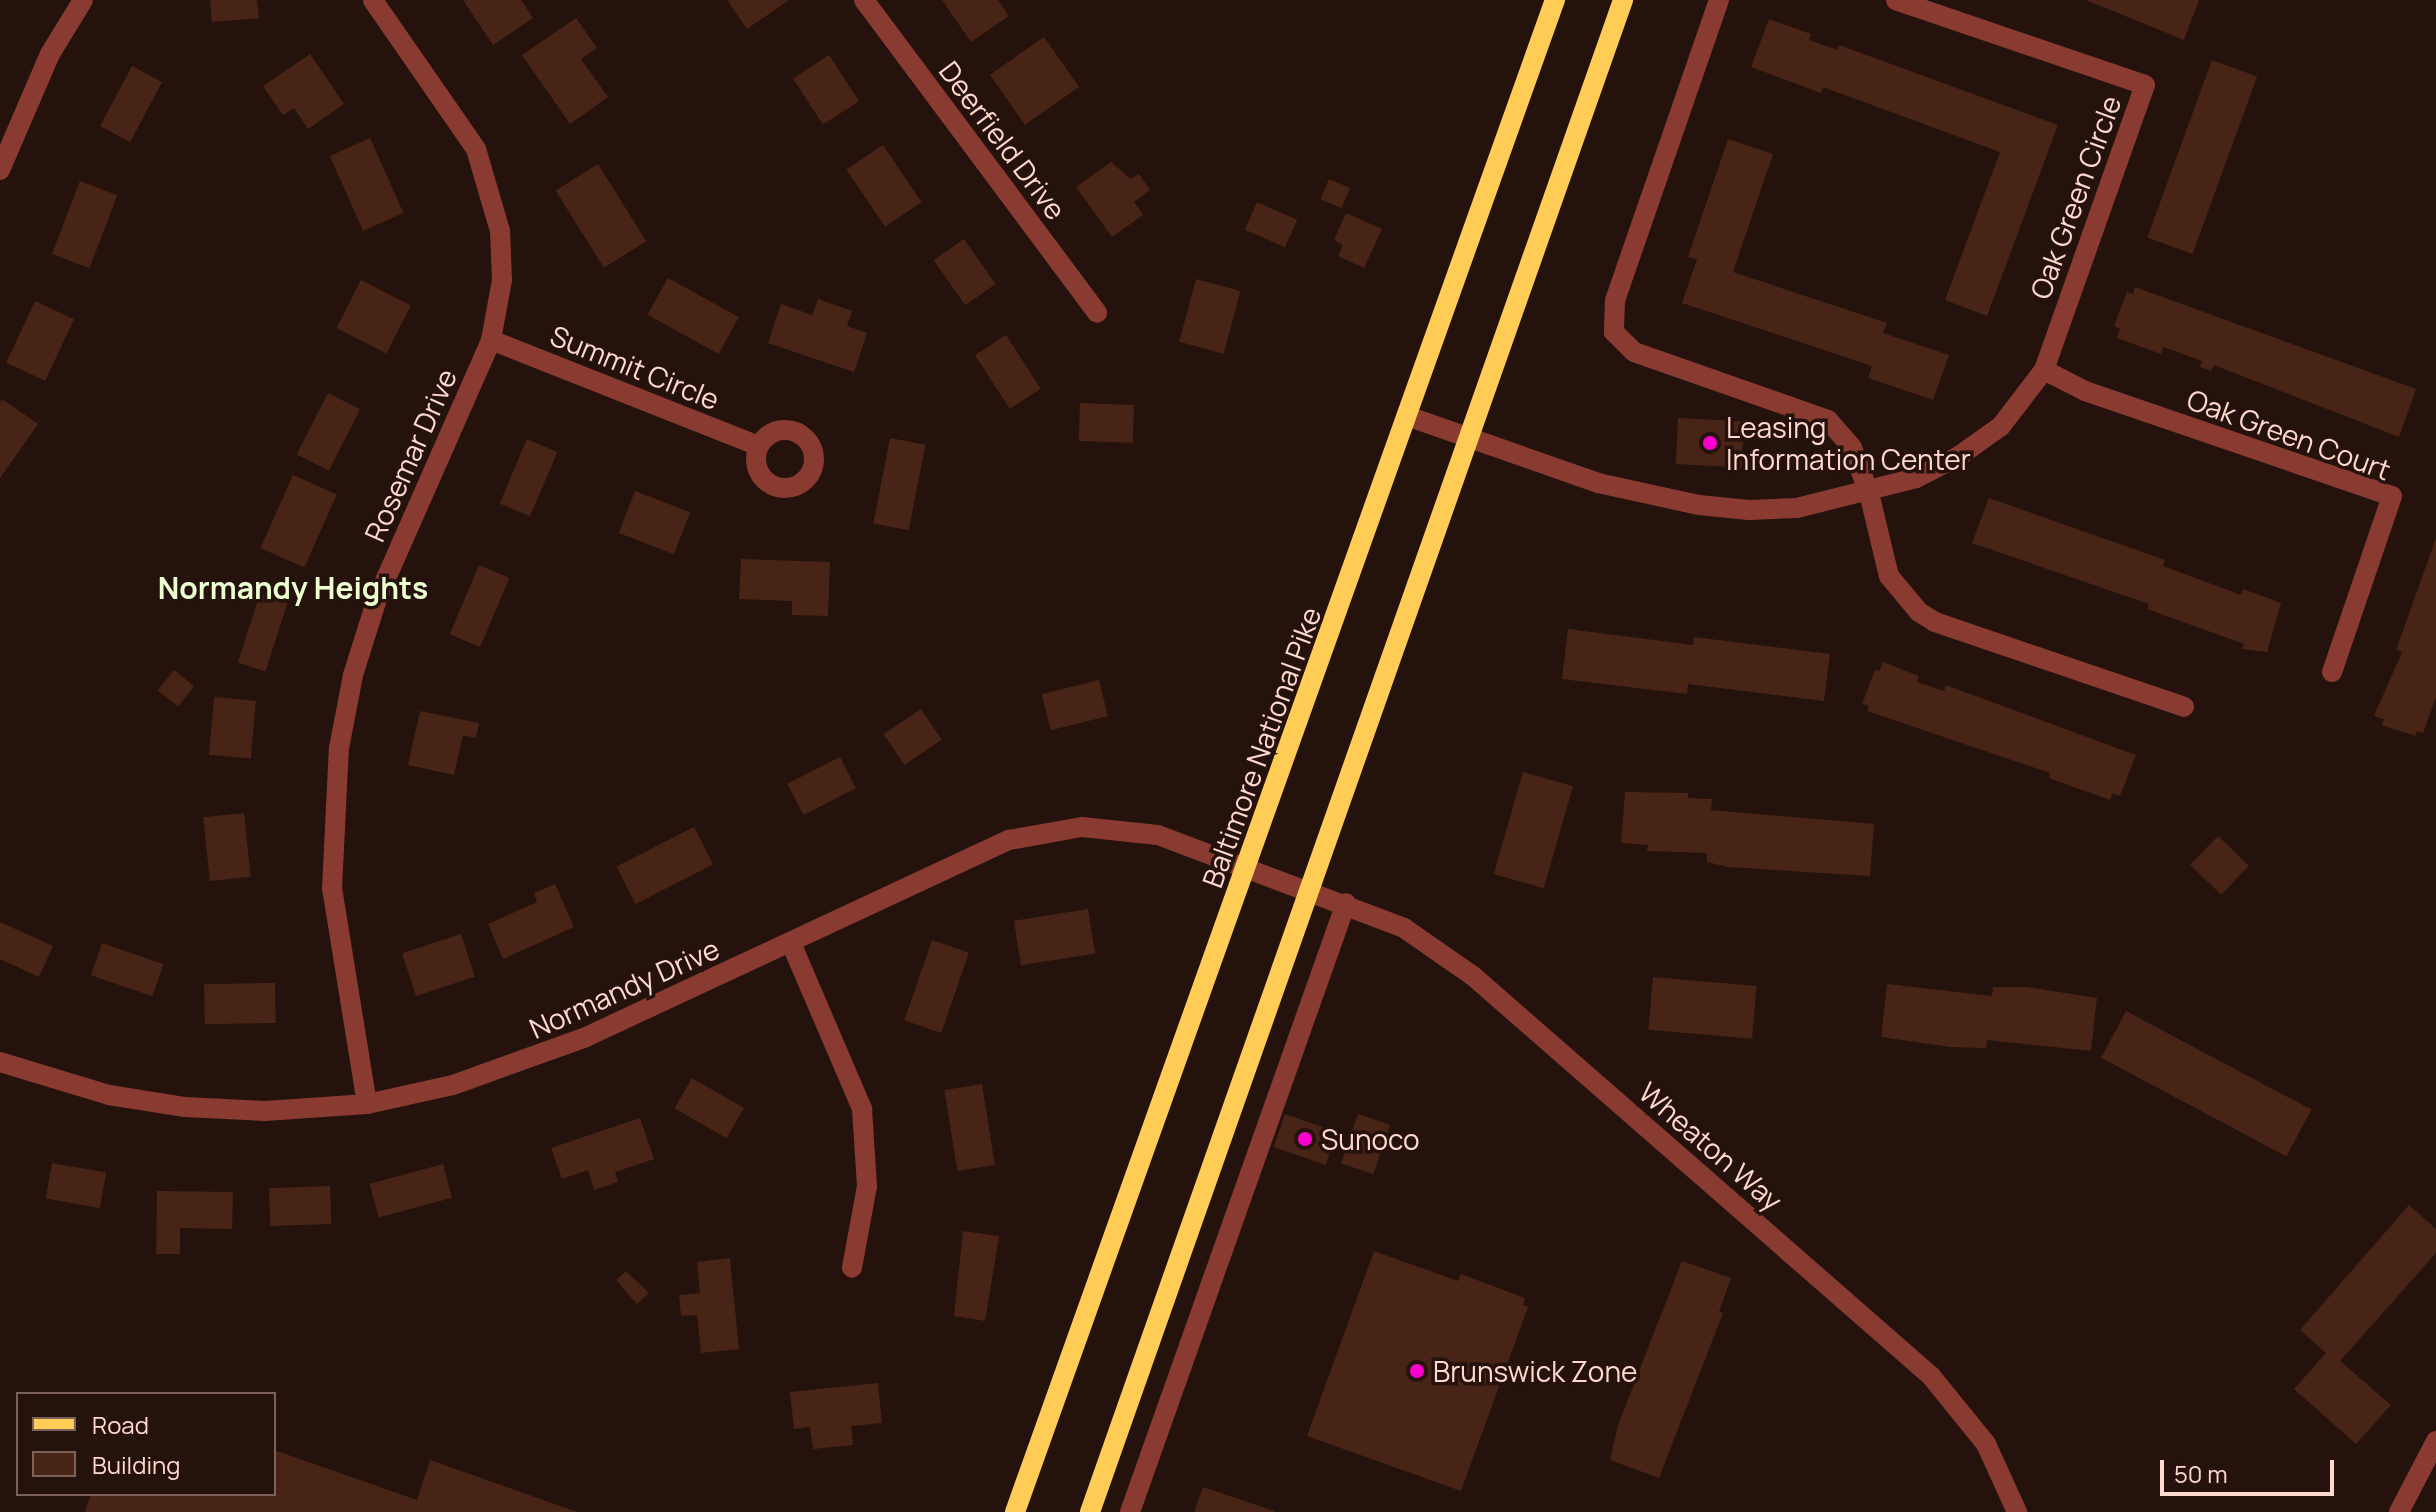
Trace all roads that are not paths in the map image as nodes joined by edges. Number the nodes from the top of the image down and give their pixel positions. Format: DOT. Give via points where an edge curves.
graph roads {
  1 [pos="83,0"];
  2 [pos="373,0"];
  3 [pos="864,0"];
  4 [pos="1555,0"];
  5 [pos="1623,0"];
  6 [pos="1719,0"];
  7 [pos="1896,0"];
  8 [pos="0,170"];
  9 [pos="1097,313"];
  10 [pos="491,340"];
  11 [pos="2044,370"];
  12 [pos="1407,416"];
  13 [pos="1466,440"];
  14 [pos="759,446"];
  15 [pos="1869,493"];
  16 [pos="2332,672"];
  17 [pos="2184,707"];
  18 [pos="1248,866"];
  19 [pos="1307,889"];
  20 [pos="1346,903"];
  21 [pos="791,943"];
  22 [pos="0,1062"];
  23 [pos="367,1104"];
  24 [pos="852,1268"];
  25 [pos="2436,1441"];
  26 [pos="1015,1512"];
  27 [pos="1090,1512"];
  28 [pos="1130,1512"];
  29 [pos="2017,1512"];
  30 [pos="2399,1512"];
  1 -- 8 [label="street" via="50,54"];
  2 -- 10 [label="street, Rosemar Drive" via="459,118 491,187 502,280"];
  3 -- 9 [label="street, Deerfield Drive"];
  4 -- 12 [label="main road, Baltimore National Pike"];
  5 -- 13 [label="main road"];
  6 -- 15 [label="street" via="1615,301 1614,332 1634,352 1828,420 1852,448"];
  7 -- 11 [label="street, Oak Green Circle" via="2145,85"];
  10 -- 14 [label="street, Summit Circle"];
  10 -- 23 [label="street, Rosemar Drive" via="377,599 353,675 339,748 332,889"];
  11 -- 15 [label="street, Oak Green Circle" via="2001,426 1959,456"];
  11 -- 16 [label="street, Oak Green Court" via="2085,391 2392,496"];
  12 -- 13 [label="street, Oak Green Circle"];
  12 -- 18 [label="main road, Baltimore National Pike"];
  13 -- 15 [label="street, Oak Green Circle" via="1598,483 1699,505 1797,508"];
  13 -- 19 [label="main road"];
  15 -- 17 [label="street" via="1889,576 1919,612 1935,622"];
  18 -- 19 [label="street, Normandy Drive"];
  18 -- 21 [label="street, Normandy Drive" via="1118,827 1046,831 970,856"];
  18 -- 26 [label="main road, Baltimore National Pike"];
  19 -- 20 [label="street, Wheaton Way"];
  19 -- 27 [label="main road"];
  20 -- 28 [label="street"];
  20 -- 29 [label="street, Wheaton Way" via="1404,928 1473,976 1877,1326 1970,1421"];
  21 -- 23 [label="street, Normandy Drive" via="527,1061"];
  21 -- 24 [label="street" via="862,1109 867,1186"];
  22 -- 23 [label="street, Normandy Drive" via="109,1095 185,1107 265,1111"];
  25 -- 30 [label="street"];
}
